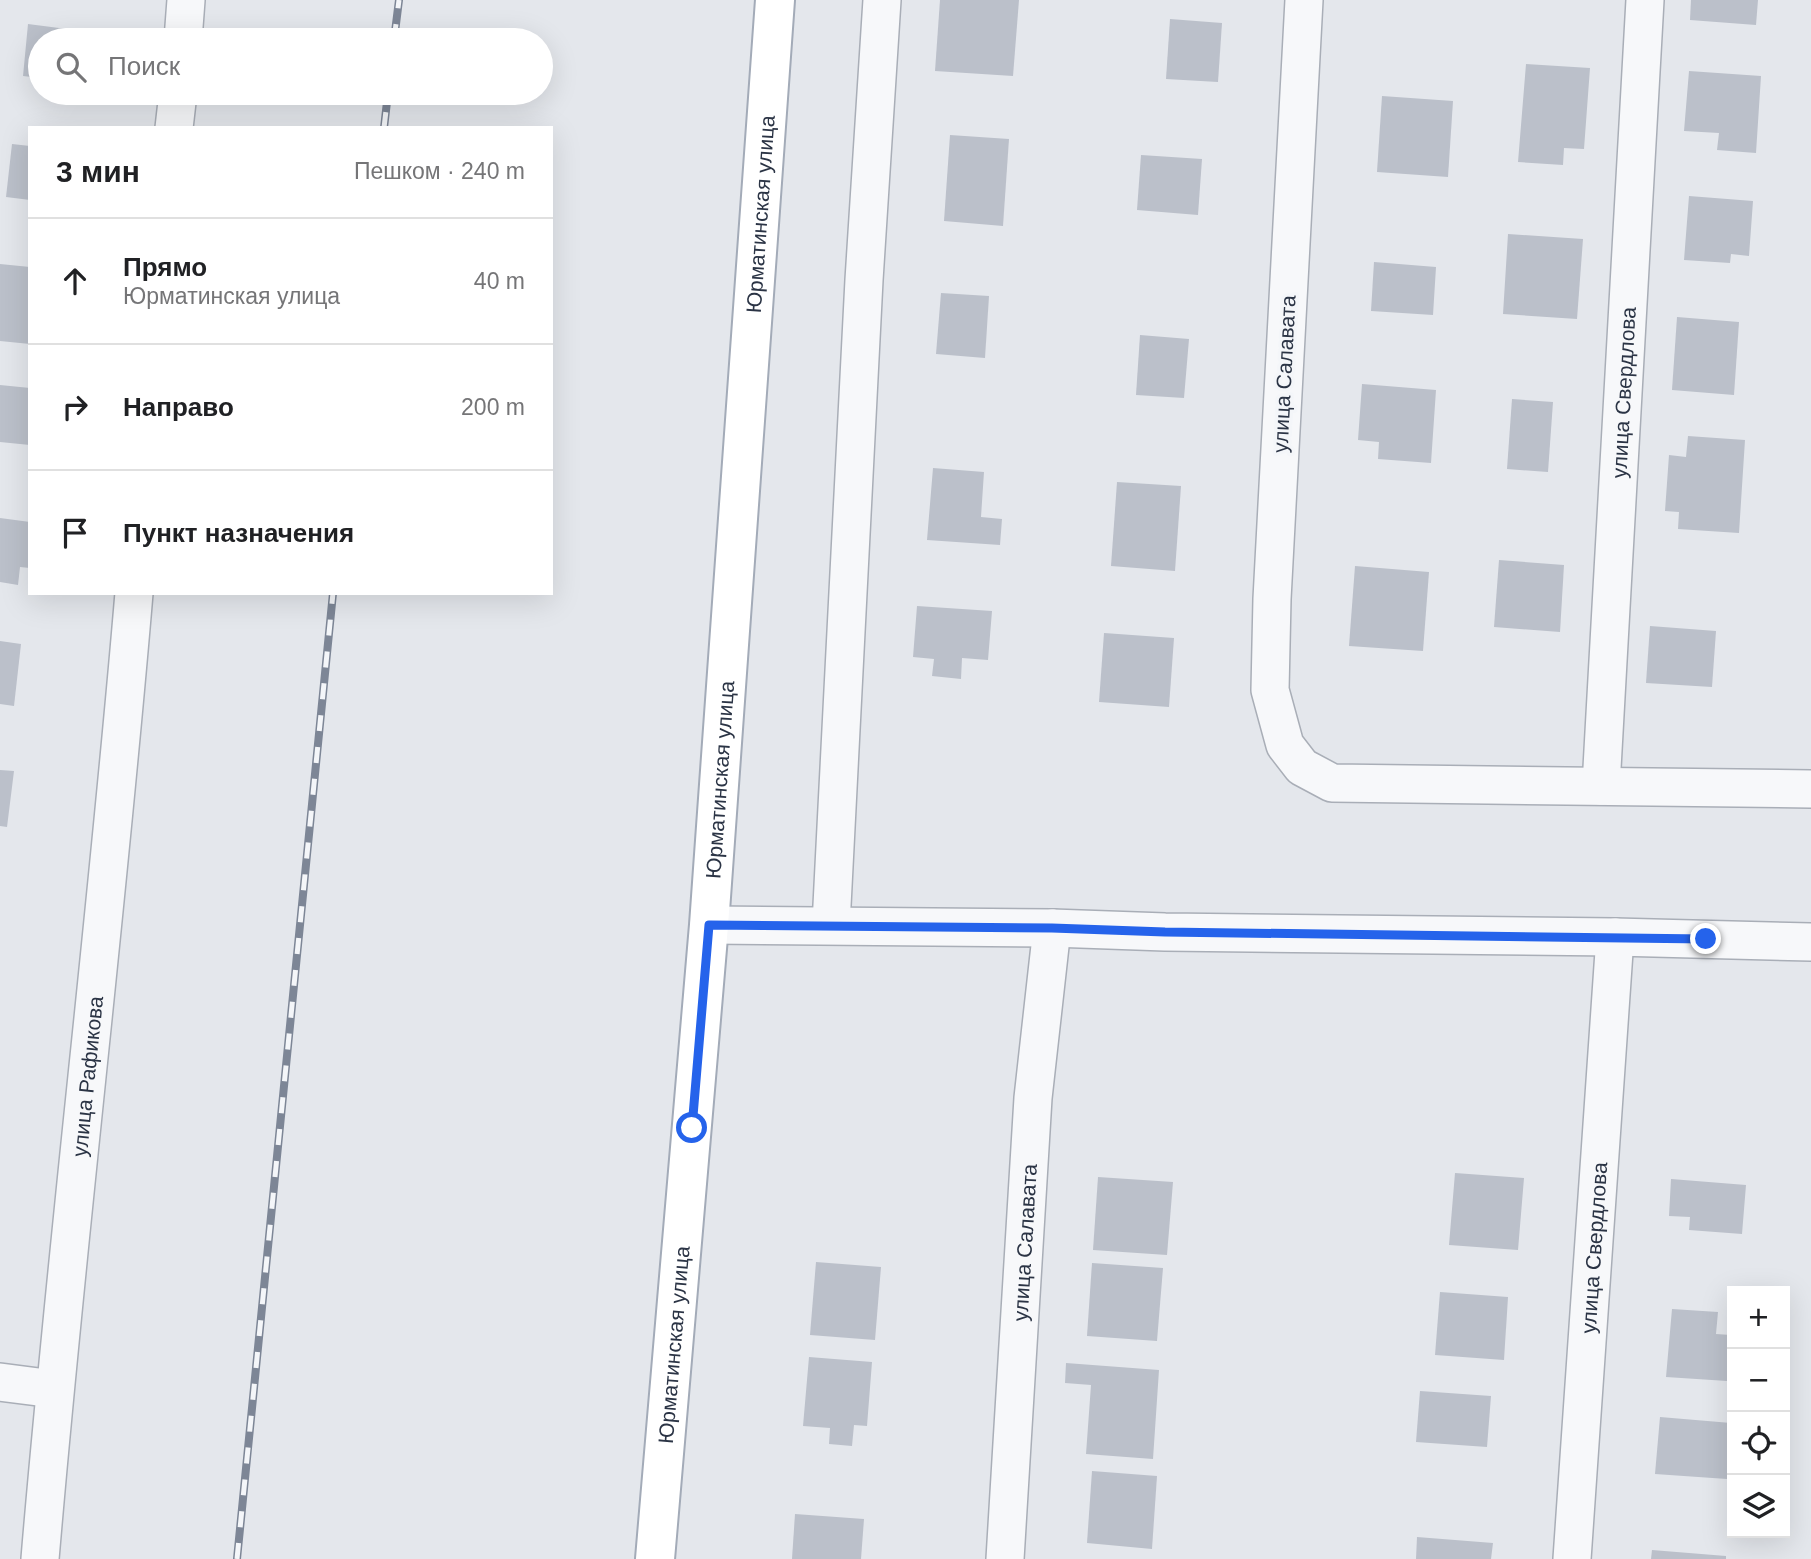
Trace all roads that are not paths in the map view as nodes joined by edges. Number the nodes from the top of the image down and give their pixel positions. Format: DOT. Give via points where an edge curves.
graph roads {
  1 [pos="186,0"];
  2 [pos="775,0"];
  3 [pos="882,0"];
  4 [pos="1304,0"];
  5 [pos="1645,0"];
  6 [pos="184,28"];
  7 [pos="177,105"];
  8 [pos="174,126"];
  9 [pos="134,595"];
  10 [pos="1601,786"];
  11 [pos="1811,789"];
  12 [pos="709,925"];
  13 [pos="831,925"];
  14 [pos="1052,928"];
  15 [pos="1615,937"];
  16 [pos="1811,942"];
  17 [pos="0,1382"];
  18 [pos="54,1389"];
  19 [pos="40,1559"];
  20 [pos="655,1559"];
  21 [pos="1005,1559"];
  22 [pos="1572,1559"];
  1 -- 6 [label="street"];
  2 -- 12 [label="main road, Юрматинская улица"];
  3 -- 13 [label="street"];
  4 -- 10 [label="street, улица Салавата" via="1272,599 1270,690 1285,745 1302,767 1332,783"];
  5 -- 10 [label="street, улица Свердлова"];
  7 -- 8 [label="street"];
  9 -- 18 [label="street, улица Рафикова"];
  10 -- 11 [label="street"];
  12 -- 13 [label="street"];
  12 -- 20 [label="main road, Юрматинская улица"];
  13 -- 14 [label="street"];
  14 -- 15 [label="street"];
  14 -- 21 [label="street, улица Салавата" via="1033,1098"];
  15 -- 16 [label="street"];
  15 -- 22 [label="street, улица Свердлова"];
  17 -- 18 [label="street"];
  18 -- 19 [label="street, улица Рафикова"];
}
